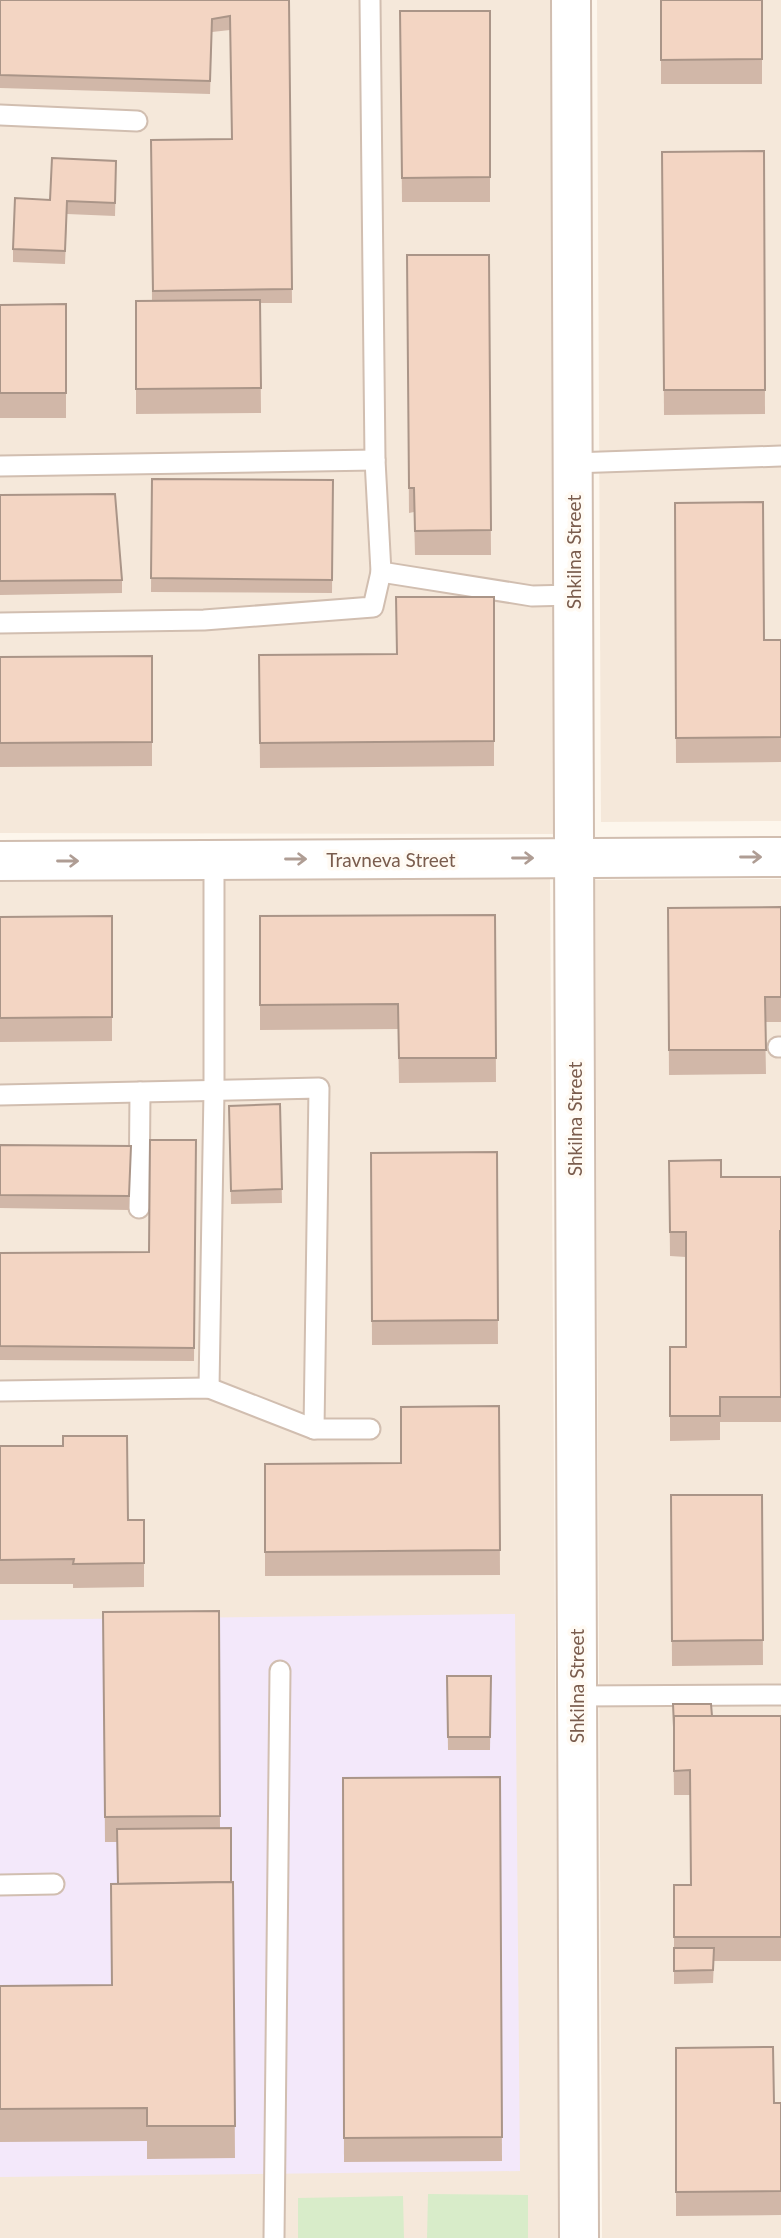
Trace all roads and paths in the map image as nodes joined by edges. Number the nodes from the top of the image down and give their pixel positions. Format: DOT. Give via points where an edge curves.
graph roads {
  1 [pos="370,0"];
  2 [pos="570,0"];
  3 [pos="0,115"];
  4 [pos="137,121"];
  5 [pos="781,456"];
  6 [pos="375,460"];
  7 [pos="572,463"];
  8 [pos="0,466"];
  9 [pos="381,572"];
  10 [pos="573,595"];
  11 [pos="0,623"];
  12 [pos="781,857"];
  13 [pos="573,858"];
  14 [pos="214,860"];
  15 [pos="0,861"];
  16 [pos="214,1090"];
  17 [pos="140,1092"];
  18 [pos="0,1095"];
  19 [pos="139,1208"];
  20 [pos="208,1388"];
  21 [pos="0,1391"];
  22 [pos="314,1429"];
  23 [pos="370,1429"];
  24 [pos="280,1671"];
  25 [pos="781,1695"];
  26 [pos="576,1696"];
  27 [pos="54,1884"];
  28 [pos="0,1885"];
  29 [pos="274,2238"];
  30 [pos="579,2238"];
  1 -- 6 [label="lane"];
  2 -- 7 [label="street, Shkilna Street"];
  3 -- 4 [label="lane"];
  5 -- 7 [label="lane"];
  6 -- 8 [label="lane"];
  6 -- 9 [label="lane"];
  7 -- 10 [label="street, Shkilna Street"];
  9 -- 10 [label="lane" via="532,596"];
  9 -- 11 [label="lane" via="373,607 204,620"];
  10 -- 13 [label="street, Shkilna Street"];
  13 -- 12 [label="street, Travneva Street, one-way"];
  14 -- 13 [label="street, Travneva Street, one-way"];
  13 -- 26 [label="street, Shkilna Street"];
  15 -- 14 [label="street, Travneva Street, one-way"];
  14 -- 16 [label="lane"];
  16 -- 17 [label="lane"];
  16 -- 20 [label="lane"];
  16 -- 22 [label="lane" via="318,1088"];
  17 -- 18 [label="lane"];
  17 -- 19 [label="lane"];
  20 -- 21 [label="lane"];
  20 -- 22 [label="lane"];
  22 -- 23 [label="lane"];
  24 -- 29 [label="lane"];
  25 -- 26 [label="lane"];
  26 -- 30 [label="street, Shkilna Street"];
  27 -- 28 [label="lane"];
}
